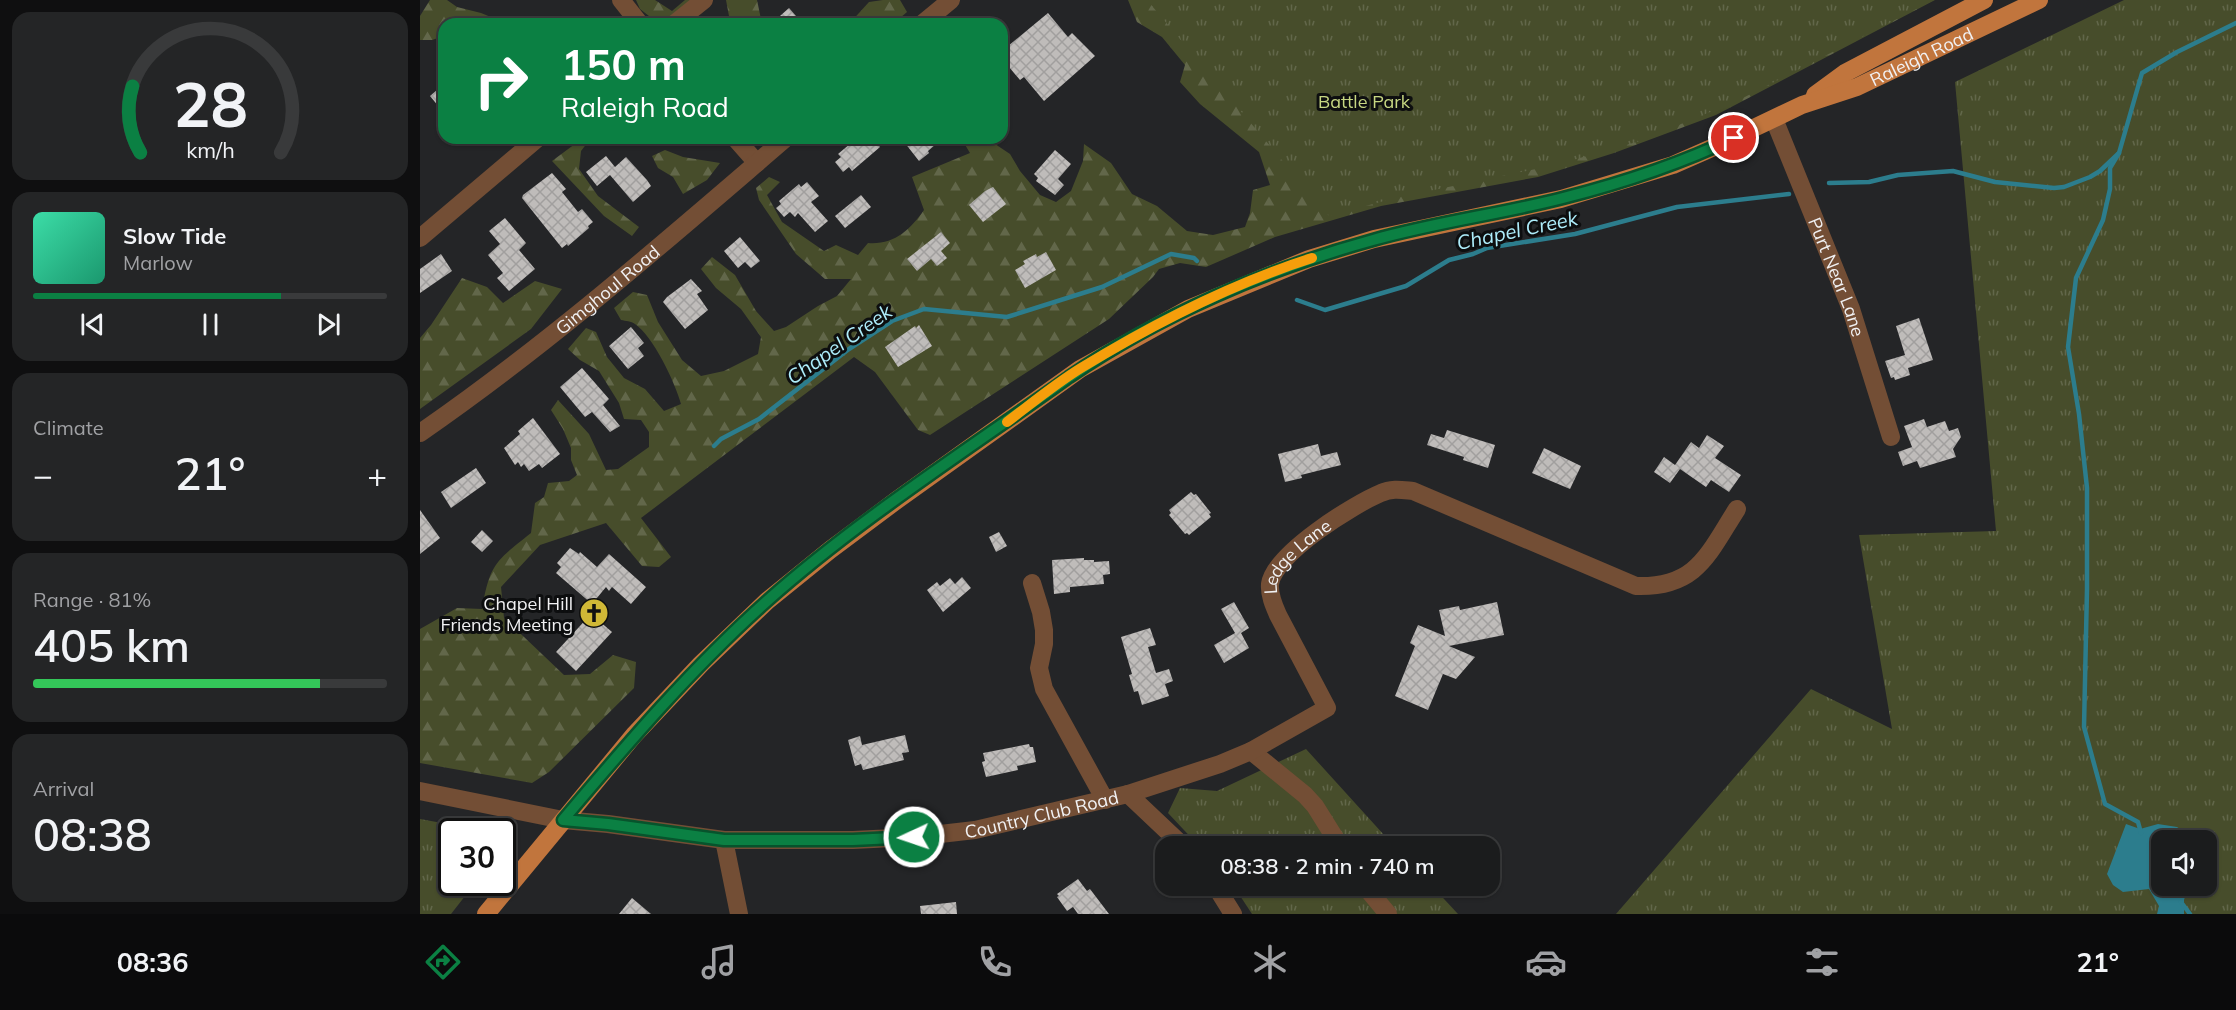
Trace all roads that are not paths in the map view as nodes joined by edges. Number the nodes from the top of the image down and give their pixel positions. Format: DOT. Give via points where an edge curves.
graph roads {
  1 [pos="621,0"];
  2 [pos="704,0"];
  3 [pos="951,0"];
  4 [pos="1984,0"];
  5 [pos="2039,0"];
  6 [pos="635,18"];
  7 [pos="682,18"];
  8 [pos="929,18"];
  9 [pos="1802,105"];
  10 [pos="1774,119"];
  11 [pos="531,144"];
  12 [pos="740,144"];
  13 [pos="779,144"];
  14 [pos="757,164"];
  15 [pos="420,238"];
  16 [pos="420,433"];
  17 [pos="1891,437"];
  18 [pos="1737,509"];
  19 [pos="1032,583"];
  20 [pos="1251,751"];
  21 [pos="420,792"];
  22 [pos="1128,794"];
  23 [pos="1105,800"];
  24 [pos="563,820"];
  25 [pos="1172,836"];
  26 [pos="1333,836"];
  27 [pos="724,840"];
  28 [pos="1222,896"];
  29 [pos="1373,896"];
  30 [pos="486,914"];
  31 [pos="739,914"];
  32 [pos="1233,914"];
  33 [pos="1388,914"];
  1 -- 6 [label="street"];
  2 -- 7 [label="street"];
  3 -- 8 [label="street"];
  4 -- 9 [label="main road, Raleigh Road" via="1845,74"];
  5 -- 9 [label="main road, Raleigh Road" via="1857,87"];
  9 -- 10 [label="main road, Raleigh Road"];
  10 -- 17 [label="street, Purt Near Lane" via="1851,309"];
  10 -- 24 [label="main road, Raleigh Road" via="1672,165 1605,187 1374,239 1309,259 1188,309 1125,343 1069,377 897,500 766,602 634,735"];
  11 -- 15 [label="street"];
  12 -- 14 [label="street"];
  13 -- 14 [label="street, Gimghoul Road"];
  14 -- 16 [label="street, Gimghoul Road" via="536,348"];
  18 -- 20 [label="street, Ledge Lane" via="1702,563 1684,577 1646,587 1413,491 1383,492 1343,513 1277,566 1270,584 1272,601 1327,708"];
  19 -- 23 [label="street" via="1044,630 1039,668 1044,689"];
  20 -- 22 [label="street, Ledge Lane"];
  20 -- 26 [label="street" via="1310,800"];
  21 -- 24 [label="street, Country Club Road"];
  22 -- 23 [label="street, Country Club Road"];
  22 -- 25 [label="street"];
  23 -- 27 [label="street, Country Club Road" via="975,830 924,836"];
  24 -- 27 [label="street, Country Club Road"];
  24 -- 30 [label="main road, Raleigh Road"];
  27 -- 31 [label="street"];
  28 -- 32 [label="street"];
  29 -- 33 [label="street"];
}
